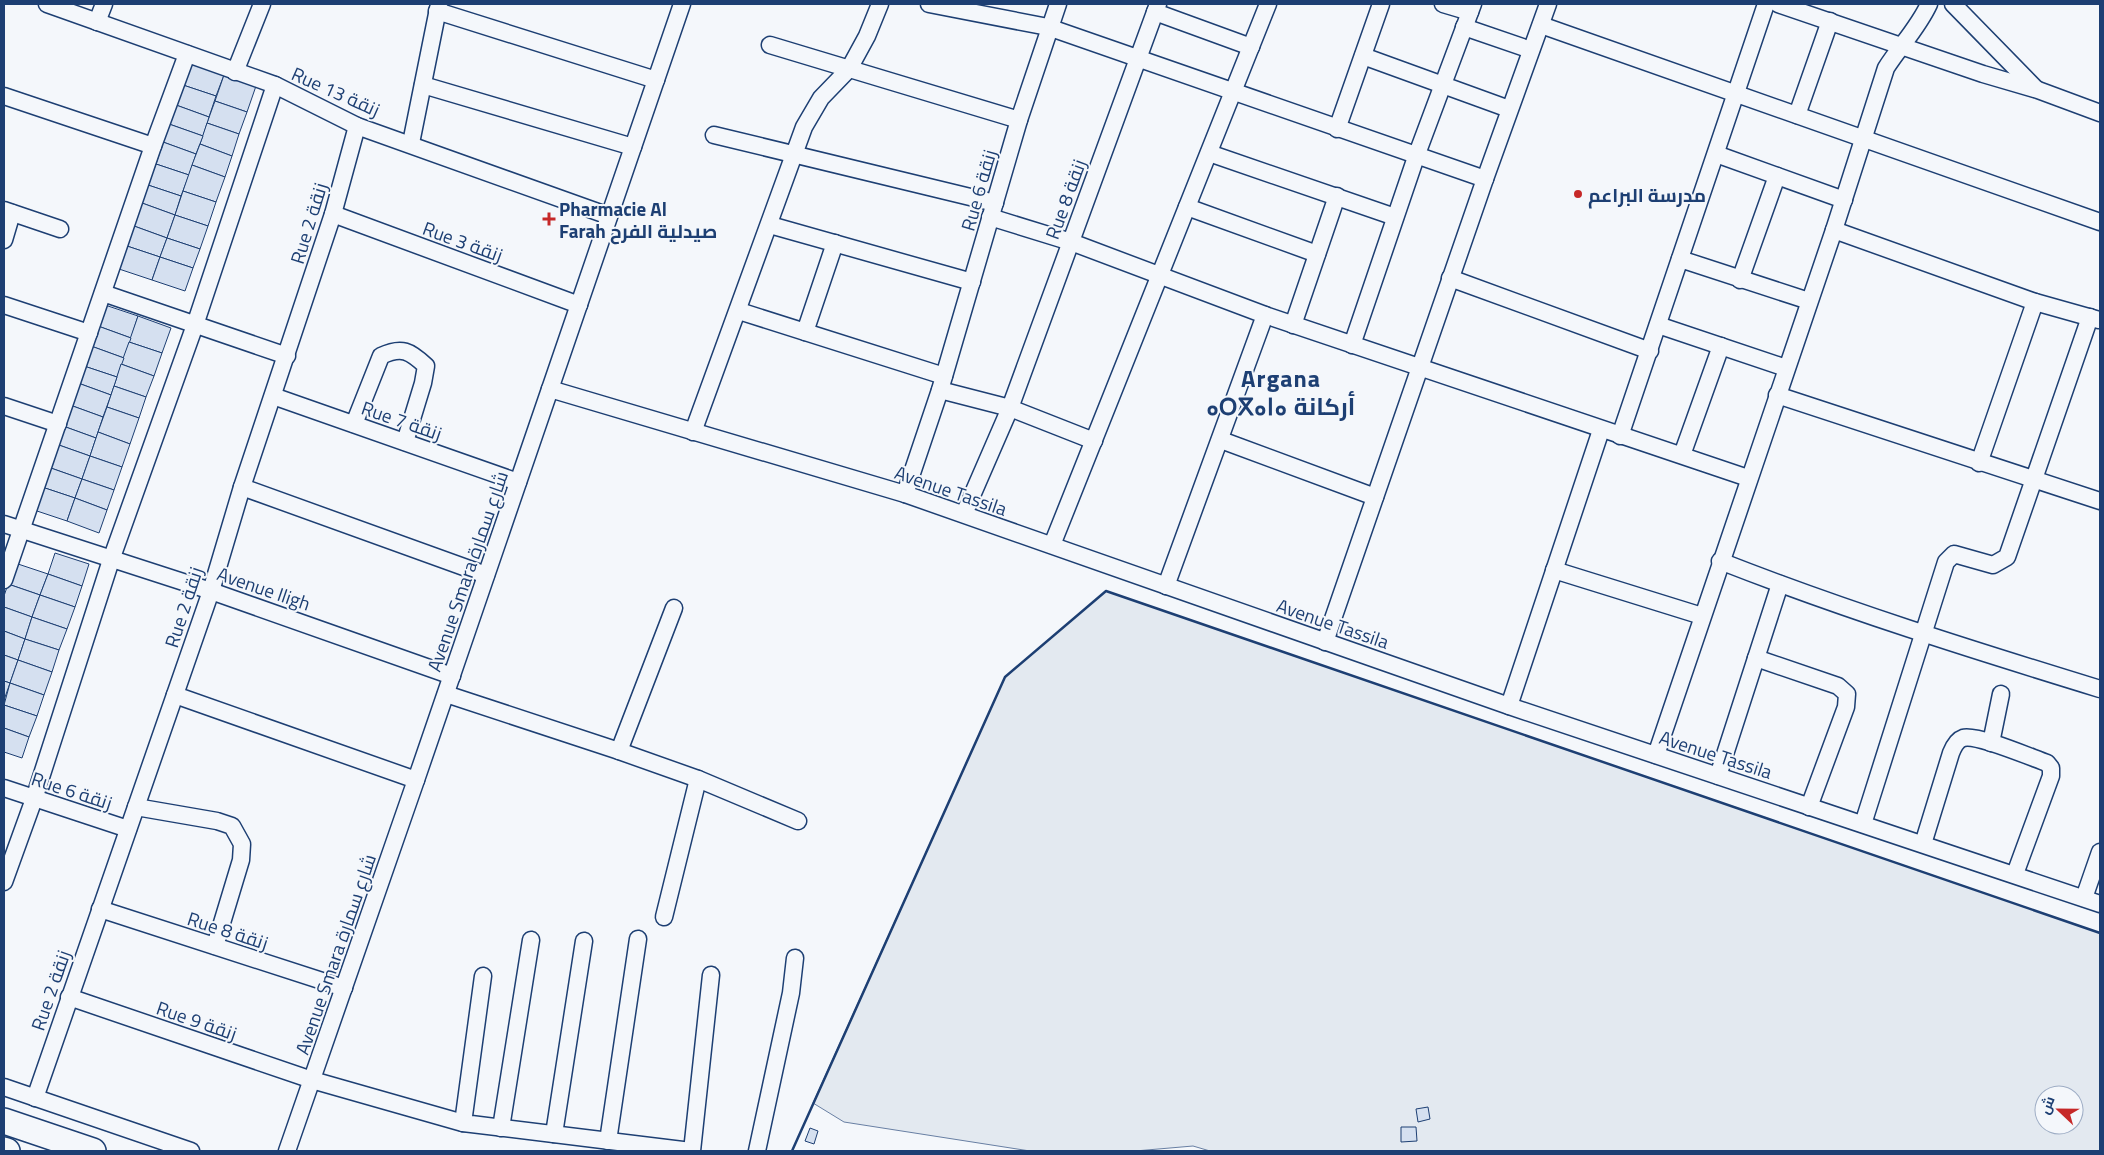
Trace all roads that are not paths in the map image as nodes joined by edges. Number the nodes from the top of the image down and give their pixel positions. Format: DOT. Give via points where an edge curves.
graph roads {
  1 [pos="47,4"];
  2 [pos="104,4"];
  3 [pos="262,4"];
  4 [pos="682,4"];
  5 [pos="880,4"];
  6 [pos="929,4"];
  7 [pos="1058,4"];
  8 [pos="1268,4"];
  9 [pos="1381,4"];
  10 [pos="1442,4"];
  11 [pos="1548,4"];
  12 [pos="1766,4"];
  13 [pos="1778,4"];
  14 [pos="1929,4"];
  15 [pos="1953,4"];
  16 [pos="438,7"];
  17 [pos="1156,8"];
  18 [pos="1469,14"];
  19 [pos="1830,21"];
  20 [pos="97,22"];
  21 [pos="1541,25"];
  22 [pos="1048,27"];
  23 [pos="770,44"];
  24 [pos="1251,46"];
  25 [pos="1900,46"];
  26 [pos="1531,50"];
  27 [pos="187,54"];
  28 [pos="1363,56"];
  29 [pos="1137,58"];
  30 [pos="849,69"];
  31 [pos="235,72"];
  32 [pos="656,80"];
  33 [pos="1443,84"];
  34 [pos="423,85"];
  35 [pos="275,86"];
  36 [pos="2038,90"];
  37 [pos="1233,92"];
  38 [pos="1736,94"];
  39 [pos="4,96"];
  40 [pos="1509,109"];
  41 [pos="2100,113"];
  42 [pos="1798,115"];
  43 [pos="1019,120"];
  44 [pos="357,126"];
  45 [pos="1337,128"];
  46 [pos="714,135"];
  47 [pos="1864,137"];
  48 [pos="411,144"];
  49 [pos="153,146"];
  50 [pos="633,147"];
  51 [pos="1208,153"];
  52 [pos="796,154"];
  53 [pos="1417,154"];
  54 [pos="1716,154"];
  55 [pos="1776,176"];
  56 [pos="1485,179"];
  57 [pos="1336,196"];
  58 [pos="1844,200"];
  59 [pos="1187,207"];
  60 [pos="993,210"];
  61 [pos="8,212"];
  62 [pos="334,214"];
  63 [pos="609,216"];
  64 [pos="1396,217"];
  65 [pos="2100,222"];
  66 [pos="770,225"];
  67 [pos="60,229"];
  68 [pos="1834,230"];
  69 [pos="4,240"];
  70 [pos="1071,242"];
  71 [pos="835,243"];
  72 [pos="1317,254"];
  73 [pos="1680,259"];
  74 [pos="1160,275"];
  75 [pos="1450,278"];
  76 [pos="1740,280"];
  77 [pos="972,282"];
  78 [pos="103,293"];
  79 [pos="1809,301"];
  80 [pos="2035,302"];
  81 [pos="579,305"];
  82 [pos="4,306"];
  83 [pos="739,311"];
  84 [pos="1265,316"];
  85 [pos="2095,318"];
  86 [pos="195,325"];
  87 [pos="1293,325"];
  88 [pos="1658,325"];
  89 [pos="805,332"];
  90 [pos="89,333"];
  91 [pos="1352,345"];
  92 [pos="1721,346"];
  93 [pos="1650,351"];
  94 [pos="286,356"];
  95 [pos="1419,368"];
  96 [pos="1786,368"];
  97 [pos="942,383"];
  98 [pos="550,389"];
  99 [pos="1777,395"];
  100 [pos="273,396"];
  101 [pos="4,406"];
  102 [pos="1010,408"];
  103 [pos="58,424"];
  104 [pos="354,424"];
  105 [pos="1601,430"];
  106 [pos="693,432"];
  107 [pos="1620,436"];
  108 [pos="1221,440"];
  109 [pos="1094,441"];
  110 [pos="405,442"];
  111 [pos="1682,456"];
  112 [pos="1980,463"];
  113 [pos="1748,478"];
  114 [pos="2033,480"];
  115 [pos="518,482"];
  116 [pos="242,487"];
  117 [pos="905,494"];
  118 [pos="1375,497"];
  119 [pos="2100,501"];
  120 [pos="964,514"];
  121 [pos="4,524"];
  122 [pos="22,530"];
  123 [pos="1052,545"];
  124 [pos="111,560"];
  125 [pos="1720,562"];
  126 [pos="1554,570"];
  127 [pos="486,575"];
  128 [pos="4,580"];
  129 [pos="1780,584"];
  130 [pos="1166,586"];
  131 [pos="211,591"];
  132 [pos="674,608"];
  133 [pos="1702,616"];
  134 [pos="1924,633"];
  135 [pos="1325,642"];
  136 [pos="1756,658"];
  137 [pos="452,676"];
  138 [pos="2100,689"];
  139 [pos="446,694"];
  140 [pos="2001,694"];
  141 [pos="175,695"];
  142 [pos="1509,706"];
  143 [pos="1991,743"];
  144 [pos="619,750"];
  145 [pos="1656,756"];
  146 [pos="1718,776"];
  147 [pos="416,780"];
  148 [pos="698,780"];
  149 [pos="4,788"];
  150 [pos="34,798"];
  151 [pos="1809,806"];
  152 [pos="136,807"];
  153 [pos="798,821"];
  154 [pos="1863,824"];
  155 [pos="128,829"];
  156 [pos="1923,844"];
  157 [pos="2100,852"];
  158 [pos="2015,874"];
  159 [pos="4,882"];
  160 [pos="2084,898"];
  161 [pos="2100,904"];
  162 [pos="100,909"];
  163 [pos="664,917"];
  164 [pos="638,939"];
  165 [pos="531,940"];
  166 [pos="584,941"];
  167 [pos="214,946"];
  168 [pos="795,958"];
  169 [pos="712,975"];
  170 [pos="483,976"];
  171 [pos="344,988"];
  172 [pos="69,998"];
  173 [pos="312,1080"];
  174 [pos="4,1087"];
  175 [pos="35,1098"];
  176 [pos="4,1121"];
  177 [pos="463,1123"];
  178 [pos="501,1128"];
  179 [pos="554,1134"];
  180 [pos="608,1141"];
  181 [pos="93,1151"];
  182 [pos="192,1151"];
  183 [pos="286,1151"];
  184 [pos="692,1151"];
  185 [pos="757,1151"];
  1 -- 20 [label="street, Rue 13 زنقة"];
  2 -- 20 [label="street"];
  3 -- 31 [label="street"];
  4 -- 32 [label="street, Avenue Smara شارع سمارة"];
  5 -- 30 [label="street"];
  6 -- 22 [label="street"];
  7 -- 22 [label="street, Rue 6 زنقة"];
  8 -- 24 [label="street"];
  9 -- 28 [label="street"];
  10 -- 18 [label="street"];
  11 -- 21 [label="street"];
  12 -- 38 [label="street"];
  13 -- 19 [label="street"];
  14 -- 25 [label="street" via="1916,28"];
  15 -- 36 [label="street"];
  16 -- 32 [label="street"];
  16 -- 34 [label="street"];
  17 -- 24 [label="street"];
  17 -- 29 [label="street, Rue 8 زنقة"];
  18 -- 26 [label="street"];
  18 -- 33 [label="street"];
  19 -- 25 [label="street"];
  19 -- 42 [label="street"];
  20 -- 27 [label="street, Rue 13 زنقة"];
  21 -- 26 [label="street"];
  21 -- 38 [label="street"];
  22 -- 29 [label="street"];
  22 -- 43 [label="street, Rue 6 زنقة"];
  23 -- 30 [label="street"];
  24 -- 37 [label="street"];
  25 -- 36 [label="street"];
  25 -- 47 [label="street" via="1886,68"];
  26 -- 40 [label="street"];
  27 -- 31 [label="street, Rue 13 زنقة"];
  27 -- 49 [label="street"];
  28 -- 33 [label="street"];
  28 -- 45 [label="street"];
  29 -- 37 [label="street"];
  29 -- 70 [label="street, Rue 8 زنقة"];
  30 -- 43 [label="street"];
  30 -- 52 [label="street" via="821,98 804,127"];
  31 -- 35 [label="street, Rue 13 زنقة"];
  32 -- 50 [label="street, Avenue Smara شارع سمارة"];
  33 -- 40 [label="street"];
  33 -- 53 [label="street"];
  34 -- 48 [label="street"];
  34 -- 50 [label="street"];
  35 -- 44 [label="street, Rue 13 زنقة"];
  35 -- 86 [label="street"];
  36 -- 41 [label="street"];
  37 -- 45 [label="street"];
  37 -- 51 [label="street"];
  38 -- 42 [label="street"];
  38 -- 54 [label="street"];
  39 -- 49 [label="street"];
  40 -- 56 [label="street"];
  42 -- 47 [label="street"];
  43 -- 60 [label="street, Rue 6 زنقة"];
  44 -- 48 [label="street, Rue 13 زنقة"];
  44 -- 62 [label="street, Rue 2 زنقة"];
  45 -- 53 [label="street"];
  46 -- 52 [label="street"];
  47 -- 58 [label="street"];
  47 -- 65 [label="street"];
  48 -- 63 [label="street, Rue 13 زنقة"];
  49 -- 78 [label="street"];
  50 -- 63 [label="street, Avenue Smara شارع سمارة"];
  51 -- 57 [label="street"];
  51 -- 59 [label="street"];
  52 -- 60 [label="street"];
  52 -- 66 [label="street"];
  53 -- 56 [label="street"];
  53 -- 64 [label="street"];
  54 -- 55 [label="street"];
  54 -- 73 [label="street"];
  55 -- 58 [label="street"];
  55 -- 76 [label="street"];
  56 -- 75 [label="street"];
  57 -- 64 [label="street"];
  57 -- 72 [label="street"];
  58 -- 68 [label="street"];
  59 -- 72 [label="street"];
  59 -- 74 [label="street"];
  60 -- 70 [label="street"];
  60 -- 77 [label="street, Rue 6 زنقة"];
  61 -- 67 [label="street"];
  61 -- 69 [label="street"];
  62 -- 81 [label="street, Rue 3 زنقة"];
  62 -- 94 [label="street, Rue 2 زنقة"];
  63 -- 81 [label="street, Avenue Smara شارع سمارة"];
  64 -- 91 [label="street"];
  66 -- 71 [label="street"];
  66 -- 83 [label="street"];
  68 -- 79 [label="street"];
  68 -- 80 [label="street"];
  70 -- 74 [label="street"];
  70 -- 102 [label="street, Rue 8 زنقة"];
  71 -- 77 [label="street"];
  71 -- 89 [label="street"];
  72 -- 87 [label="street"];
  73 -- 76 [label="street"];
  73 -- 88 [label="street"];
  74 -- 84 [label="street"];
  74 -- 109 [label="street"];
  75 -- 93 [label="street"];
  75 -- 95 [label="street"];
  76 -- 79 [label="street"];
  77 -- 97 [label="street, Rue 6 زنقة"];
  78 -- 86 [label="street"];
  78 -- 90 [label="street"];
  79 -- 96 [label="street"];
  80 -- 85 [label="street"];
  80 -- 112 [label="street"];
  81 -- 98 [label="street, Avenue Smara شارع سمارة"];
  82 -- 90 [label="street"];
  83 -- 89 [label="street"];
  83 -- 106 [label="street"];
  84 -- 87 [label="street"];
  84 -- 108 [label="street"];
  85 -- 114 [label="street"];
  86 -- 94 [label="street"];
  86 -- 124 [label="street"];
  87 -- 91 [label="street"];
  88 -- 92 [label="street"];
  88 -- 93 [label="street"];
  89 -- 97 [label="street"];
  90 -- 103 [label="street"];
  91 -- 95 [label="street"];
  92 -- 96 [label="street"];
  92 -- 111 [label="street"];
  93 -- 107 [label="street"];
  94 -- 100 [label="street, Rue 2 زنقة"];
  95 -- 105 [label="street"];
  95 -- 118 [label="street"];
  96 -- 99 [label="street"];
  97 -- 102 [label="street"];
  97 -- 117 [label="street, Rue 6 زنقة"];
  98 -- 106 [label="street, Avenue Tassila"];
  98 -- 115 [label="street, Avenue Smara شارع سمارة"];
  99 -- 112 [label="street"];
  99 -- 113 [label="street"];
  100 -- 104 [label="street, Rue 7 زنقة"];
  100 -- 116 [label="street, Rue 2 زنقة"];
  101 -- 103 [label="street"];
  102 -- 109 [label="street"];
  102 -- 120 [label="street, Rue 8 زنقة"];
  103 -- 122 [label="street"];
  104 -- 110 [label="street, Rue 7 زنقة"];
  104 -- 110 [label="street" via="381,356 395,349 412,354 426,366"];
  105 -- 107 [label="street"];
  105 -- 126 [label="street"];
  106 -- 117 [label="street, Avenue Tassila"];
  107 -- 111 [label="street"];
  108 -- 118 [label="street"];
  108 -- 130 [label="street"];
  109 -- 123 [label="street"];
  110 -- 115 [label="street, Rue 7 زنقة"];
  111 -- 113 [label="street"];
  112 -- 114 [label="street"];
  113 -- 125 [label="street"];
  114 -- 119 [label="street"];
  114 -- 134 [label="street" via="2010,552 2003,562 1994,565 1956,554 1948,558"];
  115 -- 127 [label="street, Avenue Smara شارع سمارة"];
  116 -- 127 [label="street"];
  116 -- 131 [label="street, Rue 2 زنقة"];
  117 -- 120 [label="street, Avenue Tassila"];
  118 -- 135 [label="street"];
  120 -- 123 [label="street, Avenue Tassila"];
  121 -- 122 [label="street, Avenue Iligh"];
  122 -- 124 [label="street, Avenue Iligh"];
  122 -- 128 [label="street"];
  123 -- 130 [label="street, Avenue Tassila"];
  124 -- 131 [label="street, Avenue Iligh"];
  124 -- 150 [label="street"];
  125 -- 129 [label="street"];
  125 -- 133 [label="street"];
  126 -- 133 [label="street"];
  126 -- 142 [label="street"];
  127 -- 137 [label="street, Avenue Smara شارع سمارة"];
  129 -- 134 [label="street"];
  129 -- 136 [label="street"];
  130 -- 135 [label="street, Avenue Tassila"];
  131 -- 137 [label="street, Avenue Iligh"];
  131 -- 141 [label="street, Rue 2 زنقة"];
  132 -- 144 [label="street"];
  133 -- 145 [label="street"];
  134 -- 138 [label="street"];
  134 -- 154 [label="street"];
  135 -- 142 [label="street, Avenue Tassila"];
  136 -- 146 [label="street"];
  136 -- 151 [label="street" via="1842,688 1847,694 1846,707"];
  137 -- 139 [label="street, Avenue Smara شارع سمارة"];
  139 -- 144 [label="street"];
  139 -- 147 [label="street, Avenue Smara شارع سمارة"];
  140 -- 143 [label="street"];
  141 -- 147 [label="street"];
  141 -- 152 [label="street, Rue 2 زنقة"];
  142 -- 145 [label="street, Avenue Tassila"];
  143 -- 156 [label="street" via="1968,738 1955,745"];
  143 -- 158 [label="street" via="2047,763 2051,768 2051,776"];
  144 -- 148 [label="street"];
  145 -- 146 [label="street, Avenue Tassila"];
  146 -- 151 [label="street, Avenue Tassila"];
  147 -- 171 [label="street, Avenue Smara شارع سمارة"];
  148 -- 153 [label="street"];
  148 -- 163 [label="street"];
  149 -- 150 [label="street, Rue 6 زنقة"];
  150 -- 155 [label="street, Rue 6 زنقة"];
  150 -- 159 [label="street"];
  151 -- 154 [label="street, Avenue Tassila"];
  152 -- 155 [label="street, Rue 2 زنقة"];
  152 -- 167 [label="street" via="232,826 242,844 241,860"];
  154 -- 156 [label="street, Avenue Tassila"];
  155 -- 162 [label="street, Rue 2 زنقة"];
  156 -- 158 [label="street, Avenue Tassila"];
  157 -- 160 [label="street"];
  158 -- 160 [label="street, Avenue Tassila"];
  160 -- 161 [label="street, Avenue Tassila"];
  162 -- 167 [label="street, Rue 8 زنقة"];
  162 -- 172 [label="street, Rue 2 زنقة"];
  164 -- 180 [label="street"];
  165 -- 178 [label="street"];
  166 -- 179 [label="street"];
  167 -- 171 [label="street, Rue 8 زنقة"];
  168 -- 185 [label="street"];
  169 -- 184 [label="street"];
  170 -- 177 [label="street"];
  171 -- 173 [label="street, Avenue Smara شارع سمارة"];
  172 -- 173 [label="street, Rue 9 زنقة"];
  172 -- 175 [label="street, Rue 2 زنقة"];
  173 -- 177 [label="street, Rue 9 زنقة"];
  173 -- 183 [label="street, Avenue Smara شارع سمارة"];
  174 -- 175 [label="street"];
  175 -- 182 [label="street"];
  176 -- 181 [label="main road"];
  177 -- 178 [label="street, Rue 9 زنقة"];
  178 -- 179 [label="street, Rue 9 زنقة"];
  179 -- 180 [label="street, Rue 9 زنقة"];
  180 -- 184 [label="street, Rue 9 زنقة"];
}
